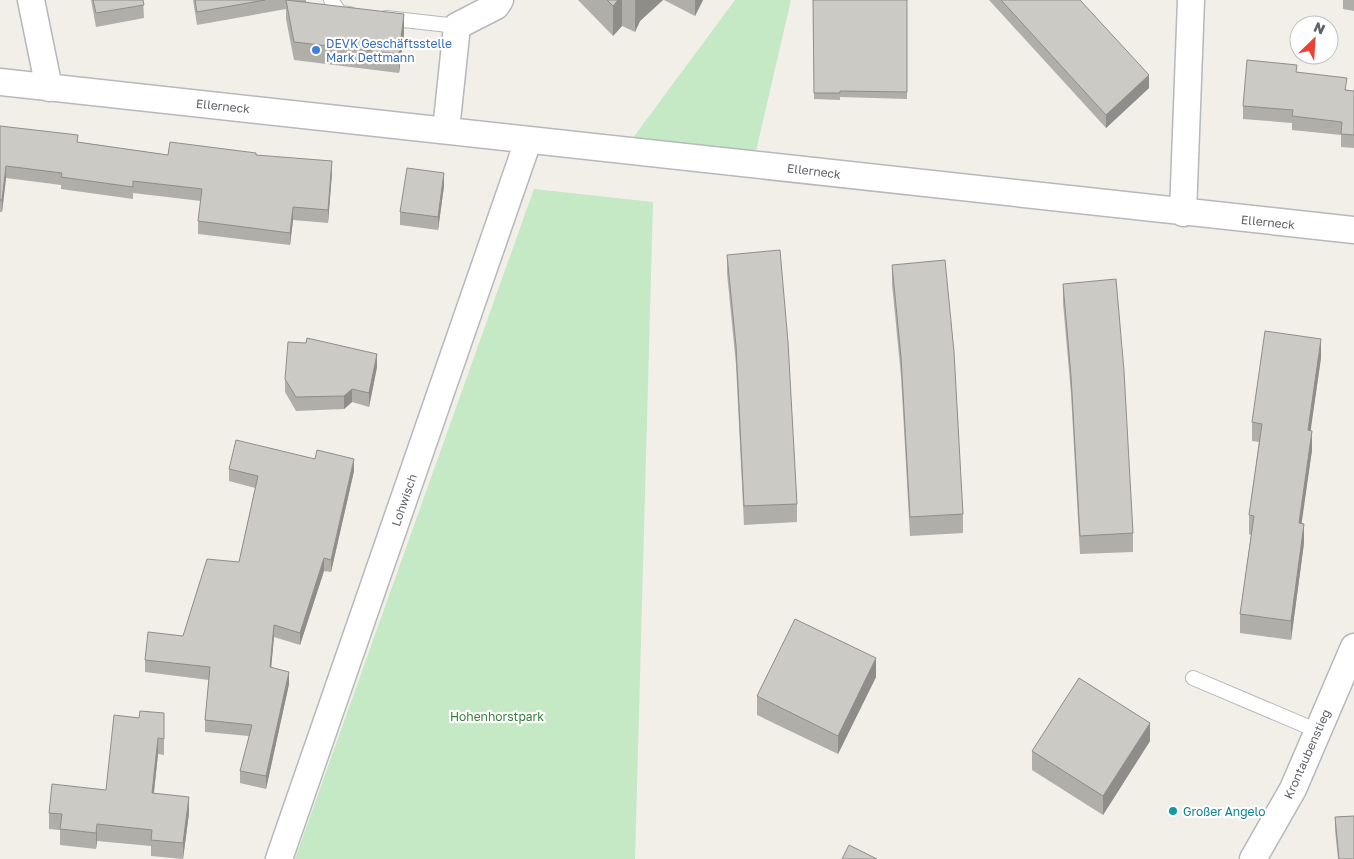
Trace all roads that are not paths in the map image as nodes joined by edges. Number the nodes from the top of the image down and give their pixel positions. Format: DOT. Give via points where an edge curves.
graph roads {
  1 [pos="31,0"];
  2 [pos="331,0"];
  3 [pos="500,0"];
  4 [pos="1191,0"];
  5 [pos="457,26"];
  6 [pos="0,82"];
  7 [pos="49,88"];
  8 [pos="446,130"];
  9 [pos="528,140"];
  10 [pos="1183,213"];
  11 [pos="1354,230"];
  12 [pos="1354,647"];
  13 [pos="1193,678"];
  14 [pos="1318,731"];
  15 [pos="279,859"];
  16 [pos="1254,859"];
  1 -- 7 [label="street"];
  2 -- 5 [label="lane" via="340,13"];
  3 -- 5 [label="street" via="496,6"];
  4 -- 10 [label="street"];
  5 -- 8 [label="street"];
  6 -- 7 [label="street, Ellerneck"];
  7 -- 8 [label="street, Ellerneck"];
  8 -- 9 [label="street, Ellerneck"];
  9 -- 10 [label="street, Ellerneck"];
  9 -- 15 [label="street, Lohwisch"];
  10 -- 11 [label="street, Ellerneck"];
  12 -- 14 [label="street, Krontaubenstieg"];
  13 -- 14 [label="lane"];
  14 -- 16 [label="street, Krontaubenstieg" via="1293,789"];
}
